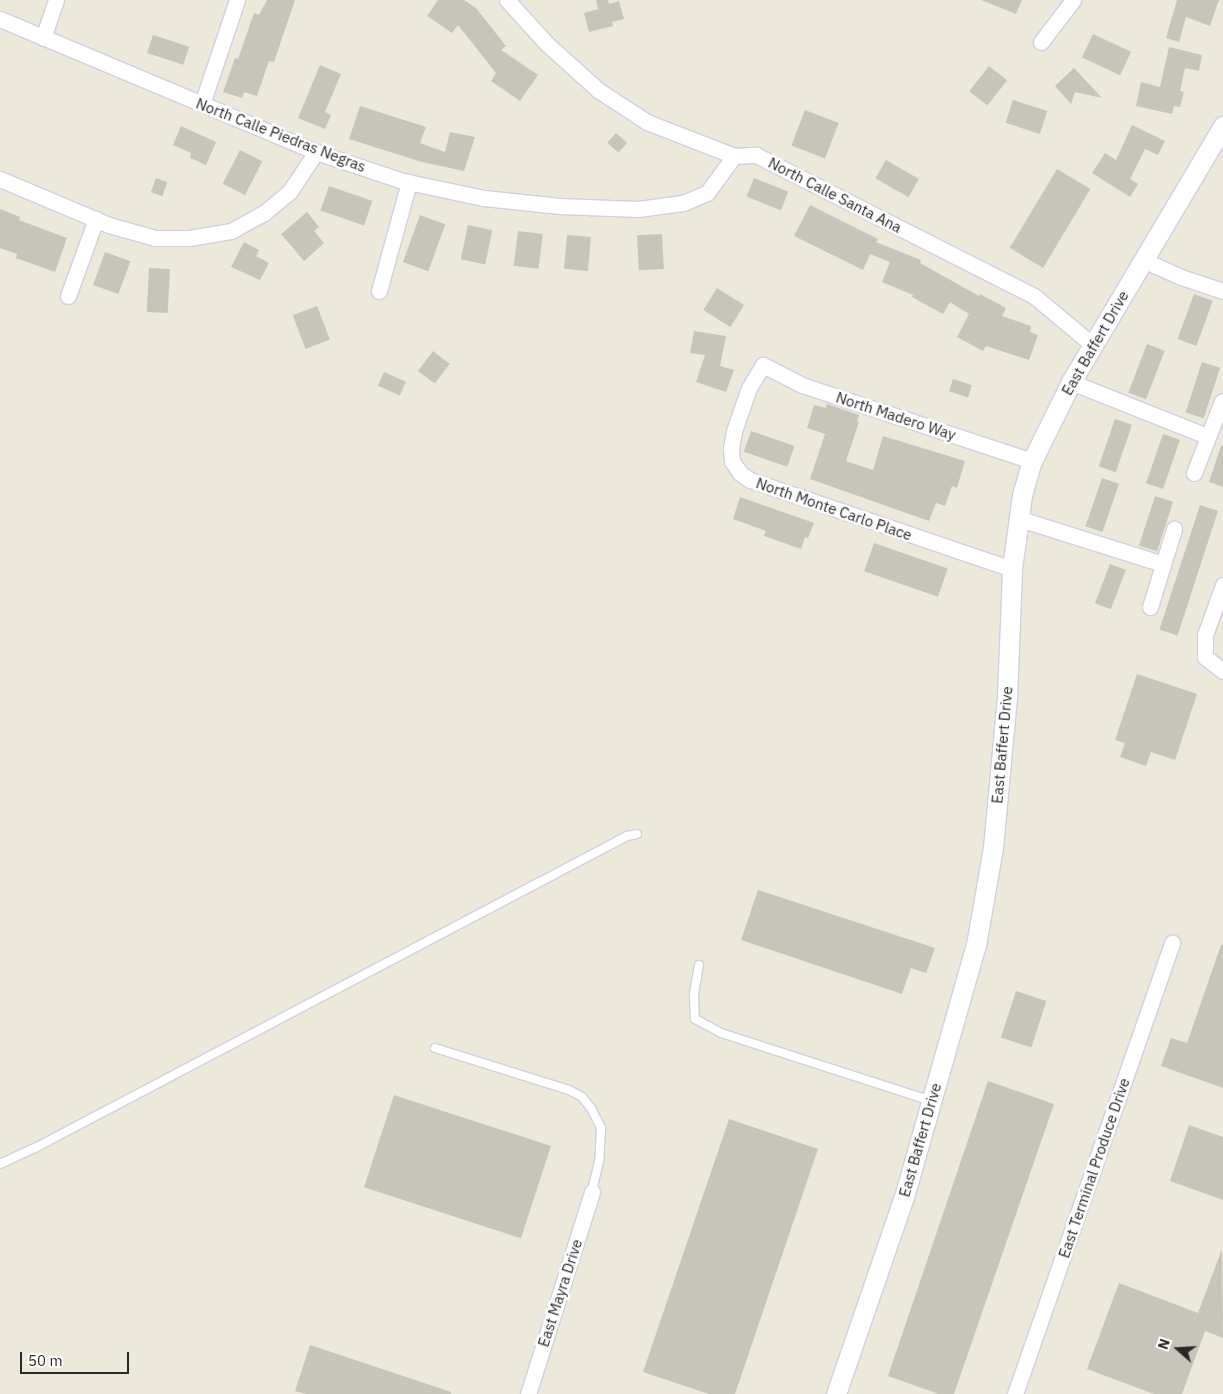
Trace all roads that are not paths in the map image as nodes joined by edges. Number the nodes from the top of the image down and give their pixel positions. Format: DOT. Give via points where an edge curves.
graph roads {
  1 [pos="56,0"];
  2 [pos="237,0"];
  3 [pos="507,0"];
  4 [pos="1072,0"];
  5 [pos="0,18"];
  6 [pos="43,38"];
  7 [pos="1041,42"];
  8 [pos="202,104"];
  9 [pos="1223,126"];
  10 [pos="316,152"];
  11 [pos="734,156"];
  12 [pos="0,179"];
  13 [pos="409,182"];
  14 [pos="96,219"];
  15 [pos="1143,260"];
  16 [pos="379,291"];
  17 [pos="1223,292"];
  18 [pos="68,296"];
  19 [pos="1094,346"];
  20 [pos="763,365"];
  21 [pos="1071,382"];
  22 [pos="1222,401"];
  23 [pos="1207,436"];
  24 [pos="1032,461"];
  25 [pos="1194,473"];
  26 [pos="1017,518"];
  27 [pos="1174,529"];
  28 [pos="1163,564"];
  29 [pos="1012,569"];
  30 [pos="1223,585"];
  31 [pos="1150,607"];
  32 [pos="1223,671"];
  33 [pos="637,834"];
  34 [pos="1172,943"];
  35 [pos="699,965"];
  36 [pos="435,1048"];
  37 [pos="931,1100"];
  38 [pos="0,1164"];
  39 [pos="592,1192"];
  40 [pos="528,1394"];
  41 [pos="836,1394"];
  42 [pos="1015,1394"];
  1 -- 6 [label="street"];
  2 -- 8 [label="street"];
  3 -- 11 [label="street, North Calle Santa Ana" via="547,44 598,90 647,122"];
  4 -- 7 [label="street"];
  5 -- 6 [label="street, North Calle Piedras Negras"];
  6 -- 8 [label="street, North Calle Piedras Negras"];
  8 -- 10 [label="street, North Calle Piedras Negras"];
  9 -- 15 [label="street, East Baffert Drive"];
  10 -- 13 [label="street, North Calle Piedras Negras"];
  10 -- 14 [label="street" via="290,191 264,213 231,232 189,238 155,238"];
  11 -- 13 [label="street, North Calle Piedras Negras" via="707,193 683,203 638,209 560,206 484,198"];
  11 -- 19 [label="street, North Calle Santa Ana" via="756,154 1034,296"];
  12 -- 14 [label="street"];
  13 -- 16 [label="street"];
  14 -- 18 [label="street"];
  15 -- 17 [label="street"];
  15 -- 19 [label="street, East Baffert Drive"];
  19 -- 21 [label="street, East Baffert Drive"];
  20 -- 24 [label="street, North Madero Way" via="802,385"];
  20 -- 29 [label="street, North Monte Carlo Place" via="749,388 734,431 732,461 740,473 762,485"];
  21 -- 23 [label="street"];
  21 -- 24 [label="street, East Baffert Drive"];
  22 -- 23 [label="street"];
  23 -- 25 [label="street"];
  24 -- 26 [label="street, East Baffert Drive"];
  26 -- 28 [label="street"];
  26 -- 29 [label="street, East Baffert Drive"];
  27 -- 28 [label="street"];
  28 -- 31 [label="street"];
  29 -- 37 [label="street, East Baffert Drive" via="1007,696 993,848 976,945"];
  30 -- 32 [label="street" via="1205,635 1205,657"];
  33 -- 38 [label="lane" via="627,836"];
  34 -- 42 [label="street, East Terminal Produce Drive"];
  35 -- 37 [label="lane" via="694,994 695,1019 721,1033"];
  36 -- 39 [label="lane" via="569,1090 582,1098 601,1128 599,1161"];
  37 -- 41 [label="street, East Baffert Drive" via="904,1198"];
  39 -- 40 [label="street, East Mayra Drive"];
}
